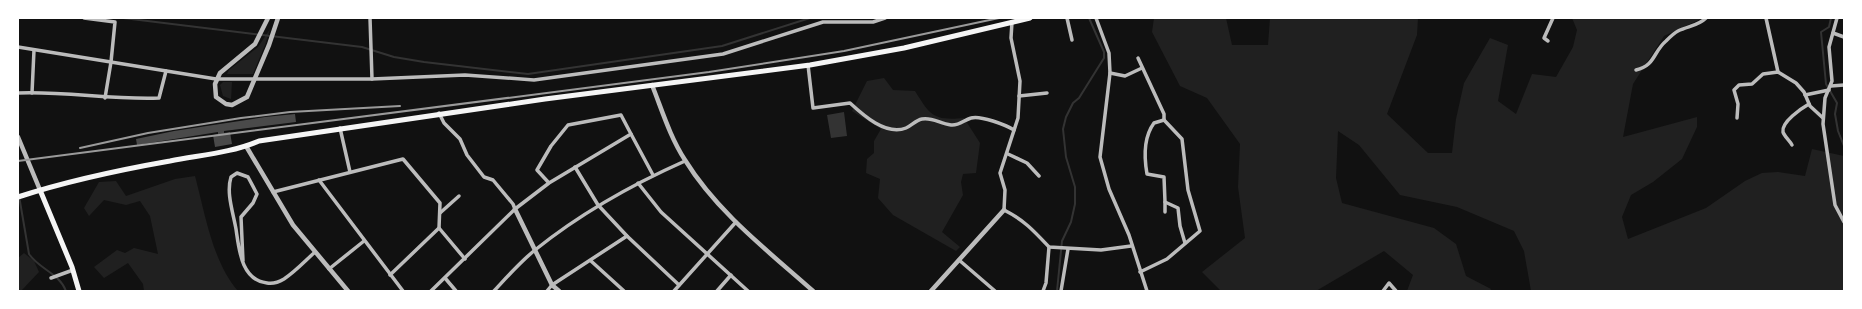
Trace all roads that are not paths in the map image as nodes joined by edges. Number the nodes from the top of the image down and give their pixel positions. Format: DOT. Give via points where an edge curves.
graph roads {
  1 [pos="84,18"];
  2 [pos="268,18"];
  3 [pos="278,18"];
  4 [pos="370,18"];
  5 [pos="885,18"];
  6 [pos="1030,18"];
  7 [pos="1068,18"];
  8 [pos="1096,18"];
  9 [pos="1553,18"];
  10 [pos="1706,18"];
  11 [pos="1766,18"];
  12 [pos="1837,18"];
  13 [pos="1012,22"];
  14 [pos="1833,33"];
  15 [pos="1844,37"];
  16 [pos="1072,40"];
  17 [pos="1548,41"];
  18 [pos="18,47"];
  19 [pos="34,50"];
  20 [pos="1138,58"];
  21 [pos="111,62"];
  22 [pos="808,65"];
  23 [pos="1142,68"];
  24 [pos="1636,70"];
  25 [pos="166,71"];
  26 [pos="1778,72"];
  27 [pos="1110,73"];
  28 [pos="255,78"];
  29 [pos="216,79"];
  30 [pos="372,79"];
  31 [pos="652,85"];
  32 [pos="1844,85"];
  33 [pos="1830,88"];
  34 [pos="18,93"];
  35 [pos="32,93"];
  36 [pos="1047,93"];
  37 [pos="1805,95"];
  38 [pos="1019,96"];
  39 [pos="104,98"];
  40 [pos="1809,104"];
  41 [pos="439,113"];
  42 [pos="1737,118"];
  43 [pos="1823,118"];
  44 [pos="1164,120"];
  45 [pos="339,128"];
  46 [pos="1014,130"];
  47 [pos="631,134"];
  48 [pos="18,137"];
  49 [pos="1792,145"];
  50 [pos="246,146"];
  51 [pos="1008,154"];
  52 [pos="685,161"];
  53 [pos="575,167"];
  54 [pos="350,172"];
  55 [pos="653,175"];
  56 [pos="1039,176"];
  57 [pos="319,180"];
  58 [pos="549,183"];
  59 [pos="638,183"];
  60 [pos="40,190"];
  61 [pos="273,192"];
  62 [pos="459,196"];
  63 [pos="18,197"];
  64 [pos="1165,202"];
  65 [pos="598,205"];
  66 [pos="515,209"];
  67 [pos="1004,210"];
  68 [pos="1165,212"];
  69 [pos="440,213"];
  70 [pos="736,222"];
  71 [pos="1844,222"];
  72 [pos="439,228"];
  73 [pos="627,236"];
  74 [pos="364,241"];
  75 [pos="1185,243"];
  76 [pos="1131,246"];
  77 [pos="1048,247"];
  78 [pos="1068,249"];
  79 [pos="534,250"];
  80 [pos="314,252"];
  81 [pos="707,254"];
  82 [pos="465,259"];
  83 [pos="959,260"];
  84 [pos="243,261"];
  85 [pos="591,261"];
  86 [pos="329,269"];
  87 [pos="73,270"];
  88 [pos="1140,272"];
  89 [pos="390,275"];
  90 [pos="731,275"];
  91 [pos="51,278"];
  92 [pos="445,278"];
  93 [pos="552,285"];
  94 [pos="679,285"];
  95 [pos="79,291"];
  96 [pos="348,291"];
  97 [pos="403,291"];
  98 [pos="431,291"];
  99 [pos="456,291"];
  100 [pos="494,291"];
  101 [pos="547,291"];
  102 [pos="559,291"];
  103 [pos="624,291"];
  104 [pos="674,291"];
  105 [pos="717,291"];
  106 [pos="748,291"];
  107 [pos="813,291"];
  108 [pos="931,291"];
  109 [pos="995,291"];
  110 [pos="1043,291"];
  111 [pos="1061,291"];
  112 [pos="1146,291"];
  113 [pos="1383,291"];
  114 [pos="1396,291"];
  1 -- 21 [label="street" via="115,22"];
  2 -- 29 [label="street" via="255,44"];
  3 -- 28 [label="street"];
  4 -- 30 [label="street"];
  5 -- 30 [label="street" via="873,22 823,22 723,54 534,80 465,75"];
  6 -- 13 [label="main road"];
  7 -- 16 [label="street"];
  8 -- 27 [label="street" via="1109,52"];
  9 -- 17 [label="street" via="1544,38"];
  10 -- 24 [label="street" via="1701,23 1678,31 1664,42 1649,65"];
  11 -- 26 [label="street"];
  12 -- 14 [label="street"];
  13 -- 22 [label="main road" via="904,48"];
  13 -- 38 [label="street" via="1011,38 1020,81"];
  14 -- 15 [label="street"];
  14 -- 33 [label="street" via="1829,47 1832,73"];
  18 -- 19 [label="street"];
  19 -- 21 [label="street"];
  19 -- 35 [label="street"];
  20 -- 23 [label="street"];
  21 -- 25 [label="street"];
  21 -- 39 [label="street"];
  22 -- 31 [label="main road"];
  22 -- 46 [label="street" via="813,108 850,103 881,126 900,129 920,119 957,125 976,117"];
  23 -- 27 [label="street" via="1125,76"];
  23 -- 44 [label="street" via="1164,114"];
  25 -- 29 [label="street"];
  25 -- 39 [label="street" via="159,98"];
  26 -- 37 [label="street" via="1796,83"];
  26 -- 42 [label="street" via="1763,74 1752,84 1739,85 1734,90 1738,104"];
  27 -- 76 [label="street" via="1100,157 1109,189 1129,235"];
  28 -- 29 [label="street"];
  28 -- 29 [label="street" via="247,97 232,105 216,97"];
  28 -- 30 [label="street"];
  31 -- 41 [label="main road"];
  31 -- 52 [label="street"];
  32 -- 33 [label="street"];
  33 -- 37 [label="street"];
  33 -- 43 [label="street"];
  34 -- 35 [label="street"];
  35 -- 39 [label="street" via="61,93"];
  36 -- 38 [label="street"];
  37 -- 40 [label="street"];
  38 -- 46 [label="street" via="1018,118"];
  40 -- 43 [label="street"];
  40 -- 49 [label="street" via="1794,114 1783,128 1783,133"];
  41 -- 45 [label="main road"];
  41 -- 66 [label="street" via="444,123 460,139 467,155 484,177 493,180"];
  43 -- 71 [label="street" via="1835,205"];
  44 -- 64 [label="street" via="1154,123 1145,140 1145,164 1147,174 1164,177"];
  44 -- 75 [label="street" via="1182,139 1188,190 1200,232"];
  45 -- 50 [label="main road" via="259,141"];
  45 -- 54 [label="street"];
  46 -- 51 [label="street"];
  47 -- 53 [label="street"];
  47 -- 55 [label="street"];
  47 -- 58 [label="street" via="621,115 568,125 551,146 537,170"];
  48 -- 60 [label="street"];
  50 -- 60 [label="main road"];
  50 -- 61 [label="street"];
  51 -- 56 [label="street" via="1027,163"];
  51 -- 67 [label="street" via="1000,173 1005,190"];
  52 -- 55 [label="street"];
  52 -- 70 [label="street"];
  53 -- 58 [label="street"];
  53 -- 65 [label="street"];
  54 -- 57 [label="street"];
  54 -- 69 [label="street" via="403,159 440,204"];
  55 -- 59 [label="street"];
  57 -- 61 [label="street"];
  57 -- 74 [label="street"];
  58 -- 66 [label="street"];
  59 -- 65 [label="street"];
  59 -- 81 [label="street" via="661,212"];
  60 -- 63 [label="main road"];
  60 -- 87 [label="main road"];
  61 -- 80 [label="street" via="293,225"];
  62 -- 69 [label="street"];
  64 -- 68 [label="street"];
  64 -- 75 [label="street" via="1178,208"];
  65 -- 73 [label="street"];
  65 -- 79 [label="street"];
  66 -- 79 [label="street"];
  66 -- 82 [label="street"];
  67 -- 77 [label="street" via="1024,221"];
  67 -- 83 [label="street"];
  69 -- 72 [label="street"];
  70 -- 81 [label="street"];
  70 -- 107 [label="street"];
  72 -- 82 [label="street"];
  72 -- 89 [label="street"];
  73 -- 85 [label="street"];
  73 -- 94 [label="street"];
  74 -- 86 [label="street"];
  74 -- 89 [label="street"];
  75 -- 88 [label="street" via="1167,259"];
  76 -- 78 [label="street" via="1101,250"];
  76 -- 88 [label="street"];
  77 -- 78 [label="street"];
  77 -- 110 [label="street" via="1046,283"];
  78 -- 111 [label="street"];
  79 -- 93 [label="street"];
  79 -- 100 [label="street"];
  80 -- 84 [label="street" via="276,283 256,280 248,272"];
  80 -- 86 [label="street"];
  81 -- 90 [label="street"];
  81 -- 94 [label="street"];
  82 -- 92 [label="street"];
  83 -- 108 [label="street"];
  83 -- 109 [label="street"];
  84 -- 84 [label="street" via="228,185 231,177 237,173 248,177 257,194 241,217"];
  85 -- 93 [label="street"];
  85 -- 103 [label="street"];
  86 -- 96 [label="street"];
  87 -- 91 [label="street"];
  87 -- 95 [label="main road"];
  88 -- 112 [label="street"];
  89 -- 97 [label="street"];
  90 -- 105 [label="street"];
  90 -- 106 [label="street"];
  92 -- 98 [label="street"];
  92 -- 99 [label="street"];
  93 -- 101 [label="street"];
  93 -- 102 [label="street"];
  94 -- 104 [label="street"];
  113 -- 114 [label="street" via="1389,283"];
}
